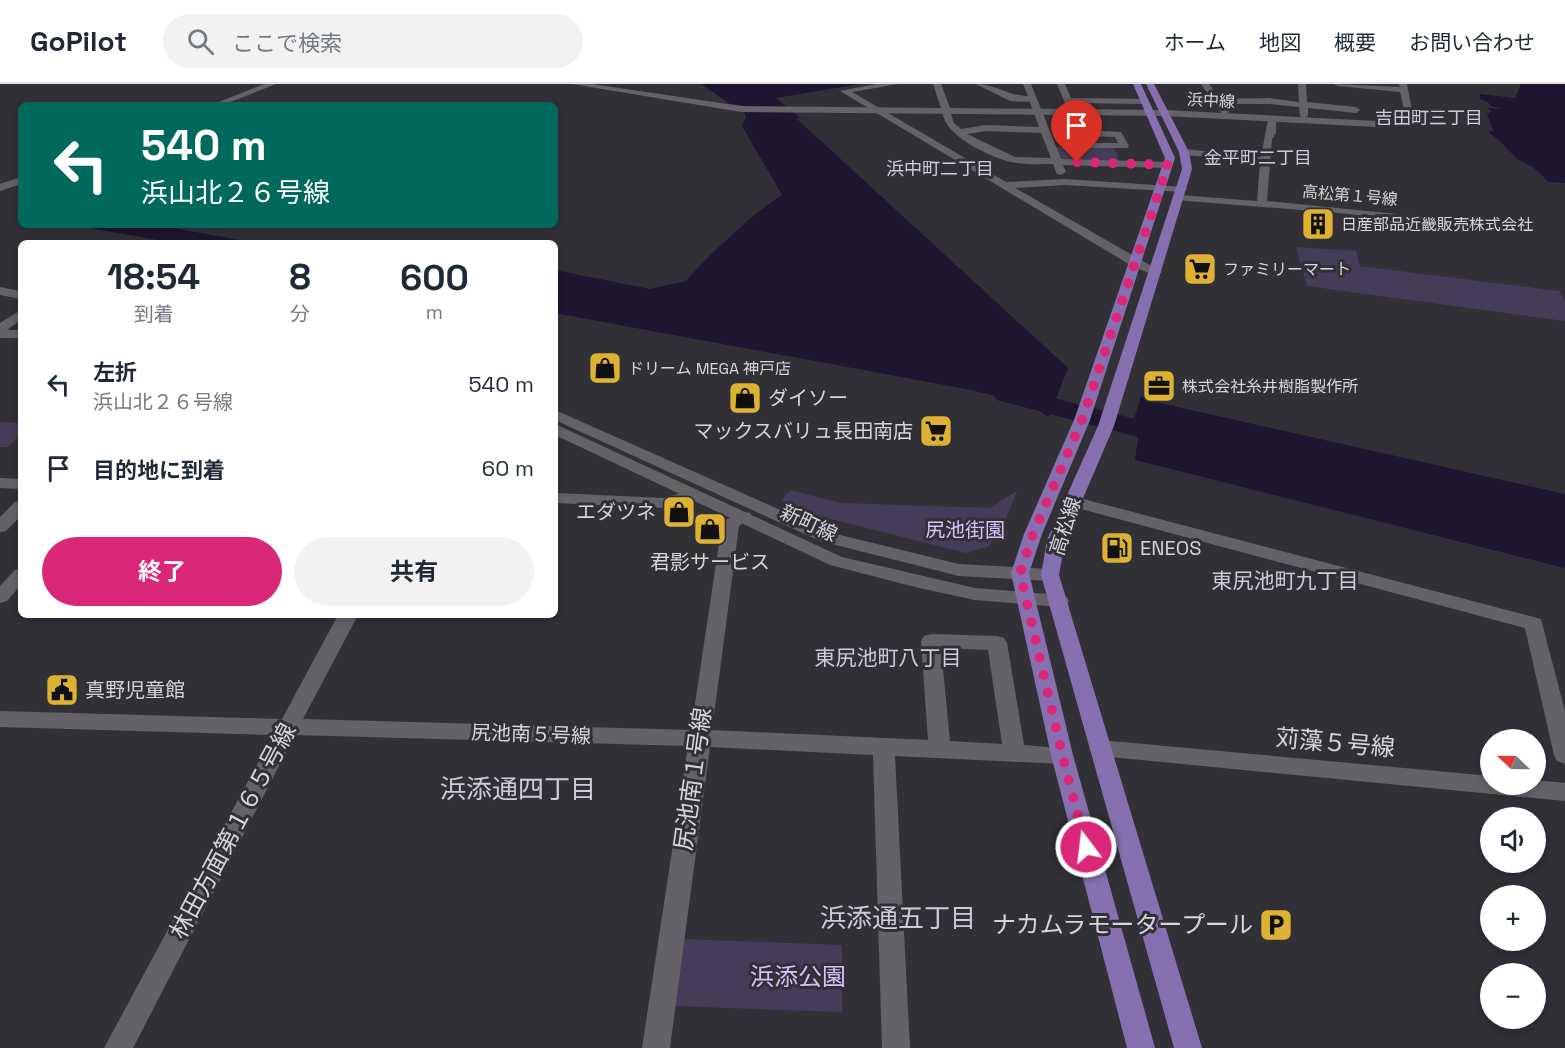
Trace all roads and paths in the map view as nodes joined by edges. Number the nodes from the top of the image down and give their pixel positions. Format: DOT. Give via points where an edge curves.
graph roads {
  1 [pos="272,84"];
  2 [pos="576,84"];
  3 [pos="894,84"];
  4 [pos="937,84"];
  5 [pos="980,84"];
  6 [pos="1027,84"];
  7 [pos="1060,84"];
  8 [pos="1137,84"];
  9 [pos="1150,84"];
  10 [pos="1205,84"];
  11 [pos="1302,84"];
  12 [pos="1338,84"];
  13 [pos="1351,85"];
  14 [pos="1403,87"];
  15 [pos="1211,92"];
  16 [pos="1262,98"];
  17 [pos="1032,99"];
  18 [pos="1067,100"];
  19 [pos="1145,101"];
  20 [pos="224,102"];
  21 [pos="1218,102"];
  22 [pos="1303,105"];
  23 [pos="873,110"];
  24 [pos="946,110"];
  25 [pos="981,110"];
  26 [pos="1356,110"];
  27 [pos="1037,112"];
  28 [pos="1072,112"];
  29 [pos="1151,113"];
  30 [pos="1165,113"];
  31 [pos="1227,116"];
  32 [pos="1266,118"];
  33 [pos="1304,120"];
  34 [pos="1358,123"];
  35 [pos="986,128"];
  36 [pos="1008,129"];
  37 [pos="1044,130"];
  38 [pos="960,132"];
  39 [pos="1081,133"];
  40 [pos="1011,139"];
  41 [pos="1184,152"];
  42 [pos="1267,160"];
  43 [pos="1057,162"];
  44 [pos="1168,165"];
  45 [pos="1019,168"];
  46 [pos="18,181"];
  47 [pos="1065,182"];
  48 [pos="1004,185"];
  49 [pos="1162,186"];
  50 [pos="0,188"];
  51 [pos="1181,193"];
  52 [pos="1262,203"];
  53 [pos="1517,229"];
  54 [pos="1136,263"];
  55 [pos="1156,272"];
  56 [pos="0,280"];
  57 [pos="18,283"];
  58 [pos="0,291"];
  59 [pos="18,294"];
  60 [pos="18,316"];
  61 [pos="0,329"];
  62 [pos="0,334"];
  63 [pos="18,334"];
  64 [pos="558,415"];
  65 [pos="558,430"];
  66 [pos="0,483"];
  67 [pos="18,484"];
  68 [pos="694,494"];
  69 [pos="558,498"];
  70 [pos="1072,501"];
  71 [pos="18,509"];
  72 [pos="744,517"];
  73 [pos="0,527"];
  74 [pos="0,572"];
  75 [pos="1020,573"];
  76 [pos="18,574"];
  77 [pos="1050,575"];
  78 [pos="18,577"];
  79 [pos="0,597"];
  80 [pos="1060,601"];
  81 [pos="1027,602"];
  82 [pos="346,618"];
  83 [pos="0,719"];
  84 [pos="289,726"];
  85 [pos="699,738"];
  86 [pos="884,746"];
  87 [pos="940,748"];
  88 [pos="1100,748"];
  89 [pos="1014,753"];
  90 [pos="1062,754"];
  91 [pos="1565,754"];
  92 [pos="1565,792"];
  93 [pos="118,1048"];
  94 [pos="656,1048"];
  95 [pos="896,1048"];
  96 [pos="1141,1048"];
  97 [pos="1188,1048"];
  1 -- 20 [label="street"];
  2 -- 23 [label="street, 浜中線" via="741,109"];
  3 -- 23 [label="street" via="844,91"];
  4 -- 24 [label="street"];
  5 -- 17 [label="street" via="1013,99"];
  6 -- 17 [label="street"];
  7 -- 18 [label="street"];
  8 -- 19 [label="main road, 高松線"];
  9 -- 30 [label="main road, 高松線"];
  10 -- 15 [label="street"];
  11 -- 22 [label="street"];
  12 -- 13 [label="street"];
  13 -- 14 [label="street"];
  13 -- 26 [label="street"];
  14 -- 34 [label="street, 浜中線" via="1409,114 1405,122"];
  15 -- 16 [label="street"];
  15 -- 21 [label="street"];
  16 -- 21 [label="street"];
  16 -- 22 [label="street"];
  16 -- 32 [label="street"];
  17 -- 27 [label="street"];
  18 -- 19 [label="street"];
  18 -- 28 [label="street"];
  19 -- 29 [label="main road, 高松線"];
  21 -- 31 [label="street"];
  22 -- 26 [label="street"];
  22 -- 33 [label="street"];
  23 -- 24 [label="street, 浜中線"];
  23 -- 48 [label="street"];
  24 -- 25 [label="street, 浜中線"];
  24 -- 38 [label="street" via="950,125"];
  25 -- 27 [label="street, 浜中線"];
  25 -- 35 [label="street"];
  26 -- 34 [label="street"];
  27 -- 28 [label="street, 浜中線"];
  27 -- 37 [label="street"];
  28 -- 29 [label="street, 浜中線"];
  28 -- 39 [label="street"];
  29 -- 30 [label="street, 浜中線"];
  29 -- 44 [label="main road, 高松線" via="1170,158"];
  30 -- 31 [label="street, 浜中線"];
  30 -- 41 [label="main road, 高松線"];
  31 -- 32 [label="street, 浜中線"];
  32 -- 33 [label="street, 浜中線"];
  32 -- 42 [label="street"];
  33 -- 34 [label="street, 浜中線"];
  35 -- 36 [label="street"];
  35 -- 38 [label="street"];
  36 -- 37 [label="street"];
  36 -- 40 [label="street"];
  37 -- 43 [label="street"];
  38 -- 45 [label="street"];
  41 -- 42 [label="street"];
  41 -- 51 [label="main road, 高松線" via="1187,169"];
  42 -- 52 [label="street"];
  43 -- 44 [label="street"];
  43 -- 45 [label="street"];
  43 -- 47 [label="street"];
  44 -- 49 [label="main road, 高松線"];
  45 -- 47 [label="street, 高松第１号線"];
  45 -- 48 [label="street"];
  46 -- 50 [label="street"];
  47 -- 49 [label="street, 高松第１号線"];
  48 -- 54 [label="street"];
  49 -- 51 [label="street, 高松第１号線"];
  49 -- 54 [label="main road, 高松線"];
  51 -- 52 [label="street, 高松第１号線"];
  51 -- 55 [label="main road, 高松線"];
  52 -- 53 [label="street, 高松第１号線"];
  54 -- 55 [label="street"];
  54 -- 75 [label="main road, 高松線" via="1082,420 1036,525"];
  55 -- 70 [label="main road, 高松線" via="1106,426"];
  56 -- 57 [label="street"];
  58 -- 59 [label="street"];
  60 -- 61 [label="street"];
  62 -- 63 [label="street"];
  64 -- 75 [label="street, 新町線" via="826,537 959,570"];
  65 -- 68 [label="street, 新町線"];
  66 -- 67 [label="street"];
  68 -- 69 [label="street" via="665,502"];
  68 -- 72 [label="street, 新町線"];
  70 -- 77 [label="main road, 高松線" via="1056,540"];
  70 -- 91 [label="street" via="1534,624"];
  71 -- 73 [label="street"];
  72 -- 81 [label="street, 新町線" via="836,561"];
  72 -- 85 [label="street, 尻池南１号線" via="731,524"];
  74 -- 76 [label="street"];
  75 -- 77 [label="street, 新町線"];
  75 -- 81 [label="main road"];
  77 -- 80 [label="main road, 高松線"];
  78 -- 79 [label="street"];
  80 -- 81 [label="street, 新町線"];
  80 -- 88 [label="main road, 高松線"];
  81 -- 90 [label="main road"];
  82 -- 84 [label="street, 林田方面第１６５号線"];
  83 -- 84 [label="street, 尻池南５号線"];
  84 -- 85 [label="street, 尻池南５号線"];
  84 -- 93 [label="street, 林田方面第１６５号線"];
  85 -- 86 [label="street, 尻池南５号線"];
  85 -- 94 [label="street, 尻池南１号線"];
  86 -- 87 [label="street, 尻池南５号線"];
  86 -- 95 [label="street"];
  87 -- 89 [label="street, 尻池南５号線"];
  87 -- 89 [label="street" via="931,641 997,643"];
  88 -- 92 [label="street, 苅藻５号線"];
  88 -- 97 [label="main road, 高松線"];
  89 -- 90 [label="street, 尻池南５号線"];
  90 -- 96 [label="main road"];
}
